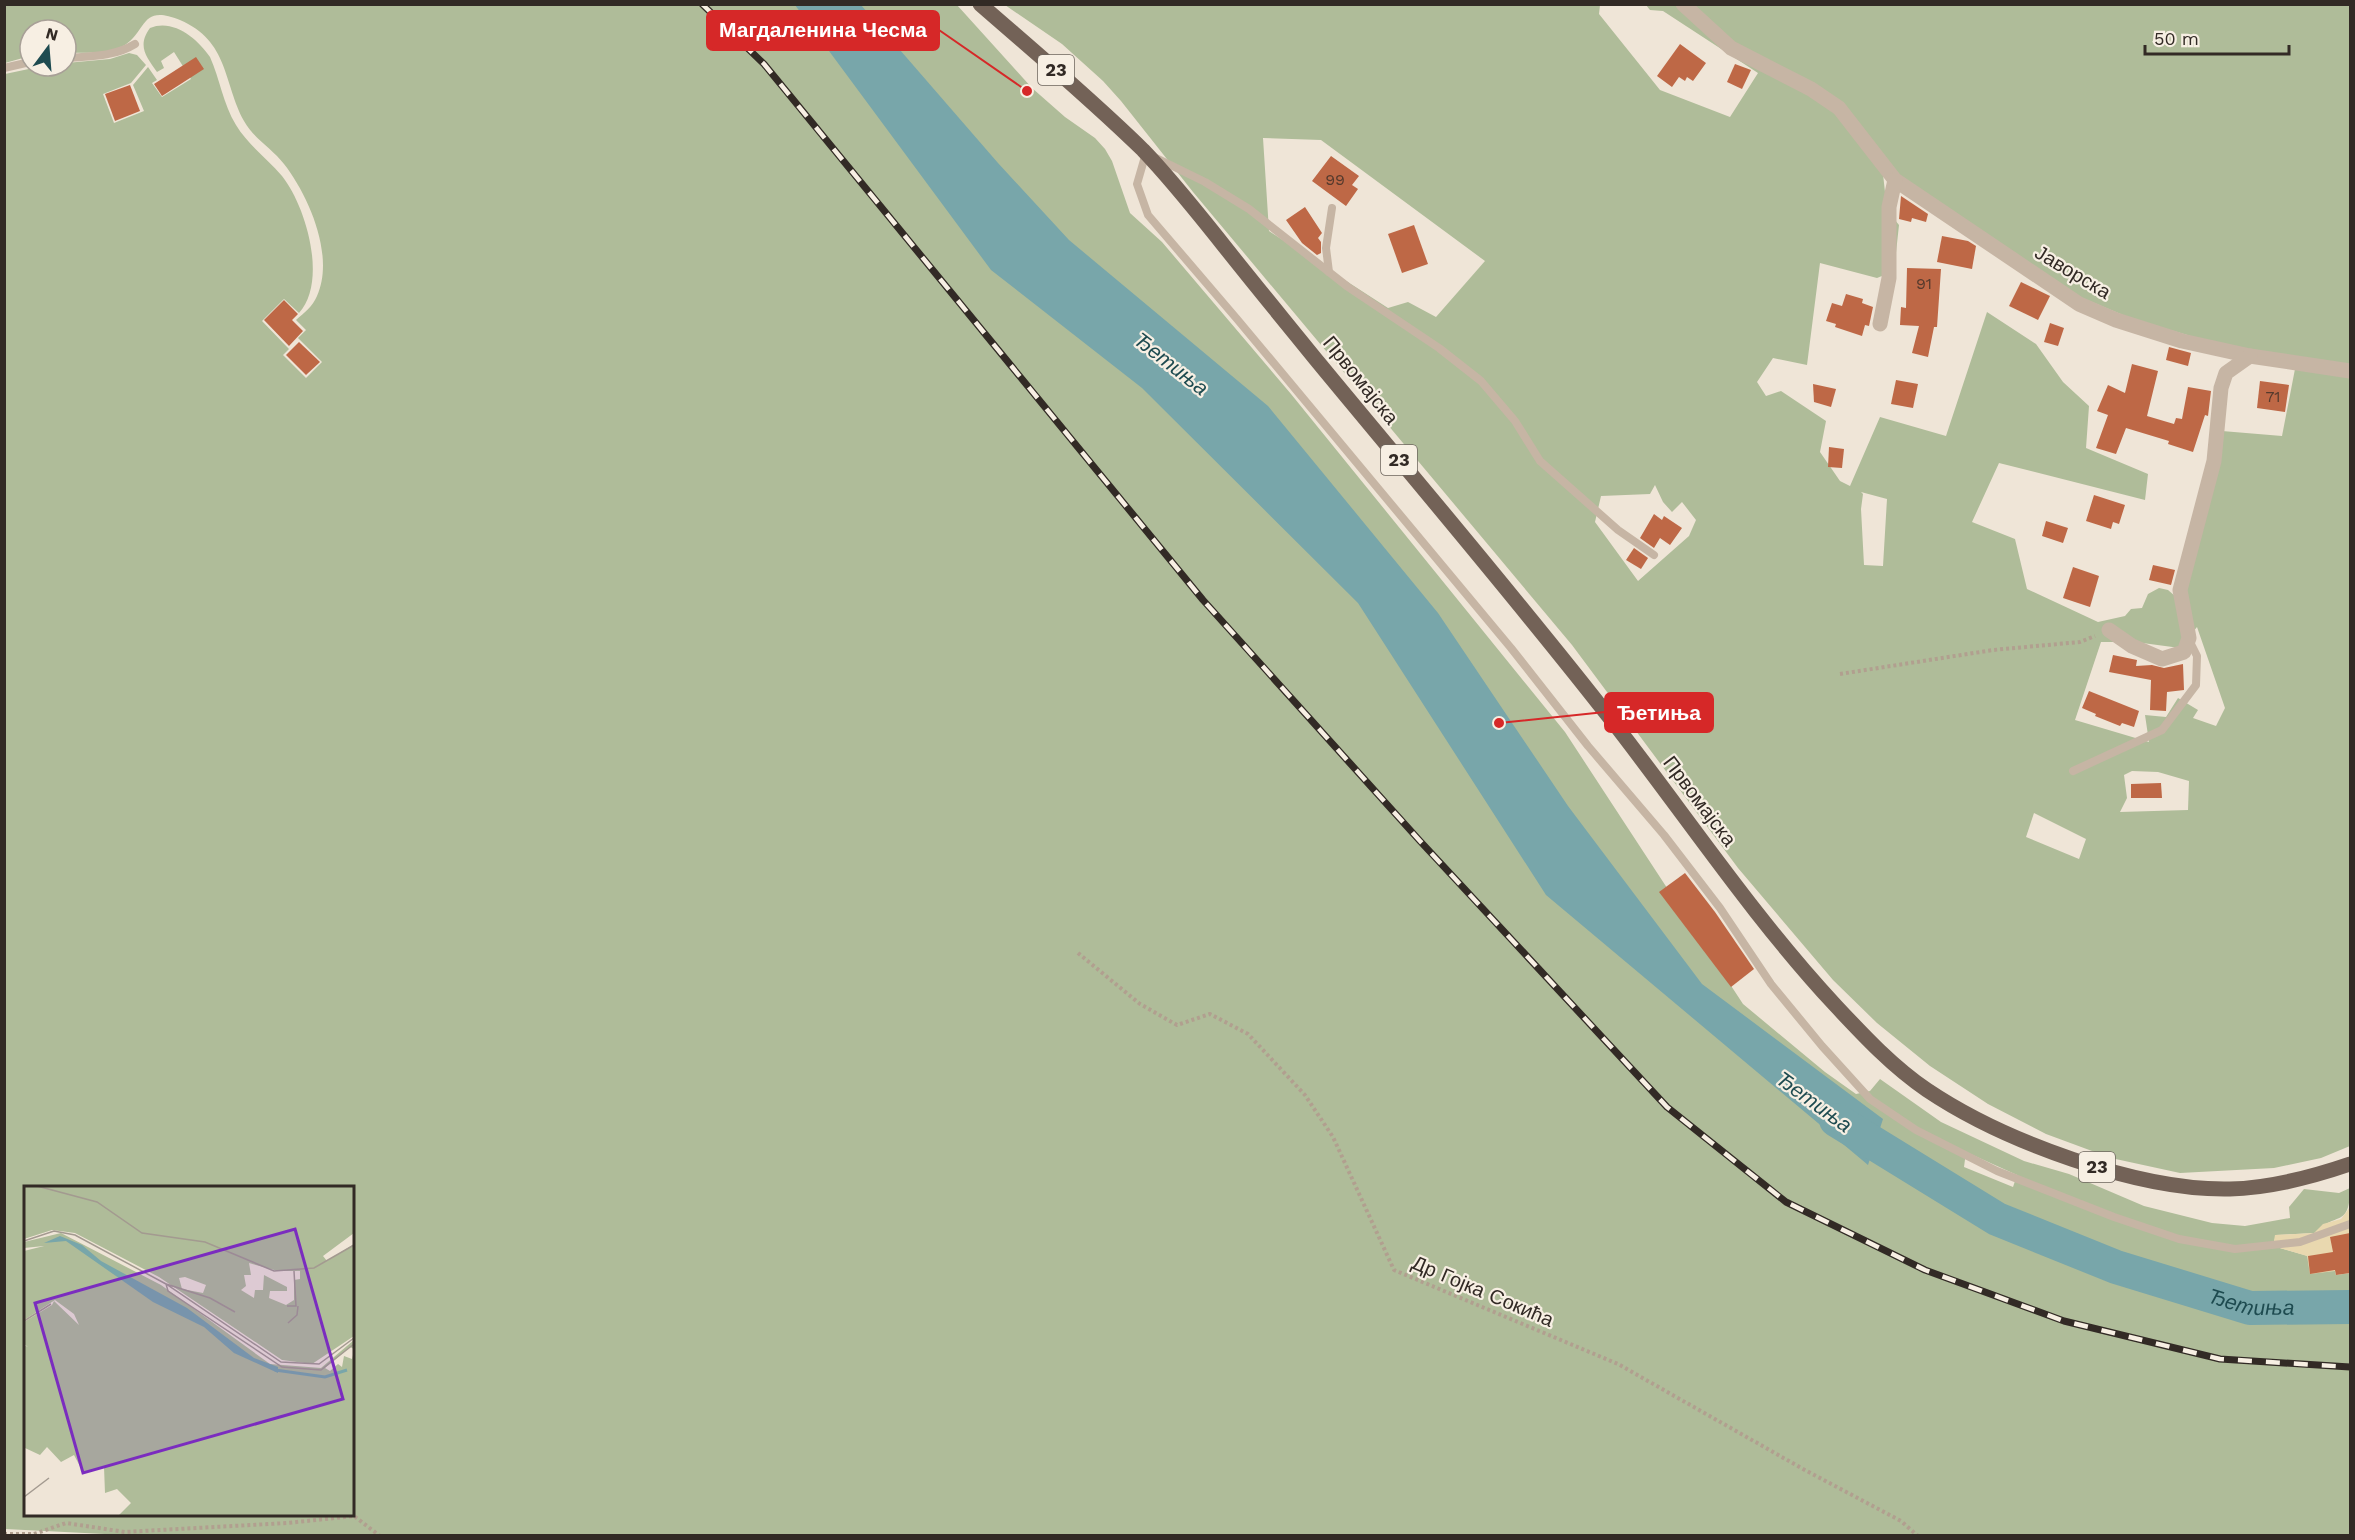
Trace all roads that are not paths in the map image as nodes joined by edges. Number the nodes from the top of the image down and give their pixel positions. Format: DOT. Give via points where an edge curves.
graph roads {
  1 [pos="980,4"];
  2 [pos="1683,4"];
  3 [pos="135,44"];
  4 [pos="78,57"];
  5 [pos="1146,153"];
  6 [pos="1895,180"];
  7 [pos="1332,208"];
  8 [pos="1329,272"];
  9 [pos="1880,324"];
  10 [pos="2250,356"];
  11 [pos="2350,371"];
  12 [pos="1654,555"];
  13 [pos="2109,630"];
  14 [pos="2189,638"];
  15 [pos="2073,771"];
  16 [pos="2350,1164"];
  17 [pos="2350,1224"];
  1 -- 5 [label="main road, Првомајска / 23"];
  2 -- 6 [label="street, Јаворска" via="1731,48 1811,89 1839,108"];
  3 -- 4 [label="lane" via="125,50"];
  5 -- 8 [label="lane, Првомајска" via="1249,208"];
  5 -- 16 [label="main road, Првомајска / 23" via="1527,612 1787,951 1896,1066 1969,1116 2001,1131 2144,1180 2232,1189 2286,1181"];
  5 -- 17 [label="lane" via="1137,184 1148,215 1664,835 1771,984 1870,1099 1916,1130 1997,1171 2179,1239 2235,1249 2300,1242"];
  6 -- 9 [label="street" via="1889,207 1889,278"];
  6 -- 10 [label="street, Јаворска" via="2079,304 2182,341"];
  7 -- 8 [label="lane" via="1326,248"];
  8 -- 12 [label="lane, Првомајска" via="1481,381 1515,421 1540,461 1610,523"];
  10 -- 11 [label="street, Јаворска"];
  10 -- 14 [label="street" via="2226,373 2221,388 2214,461 2180,590"];
  13 -- 14 [label="street" via="2162,659 2184,652"];
  14 -- 15 [label="lane" via="2197,656 2196,685 2162,730"];
}
